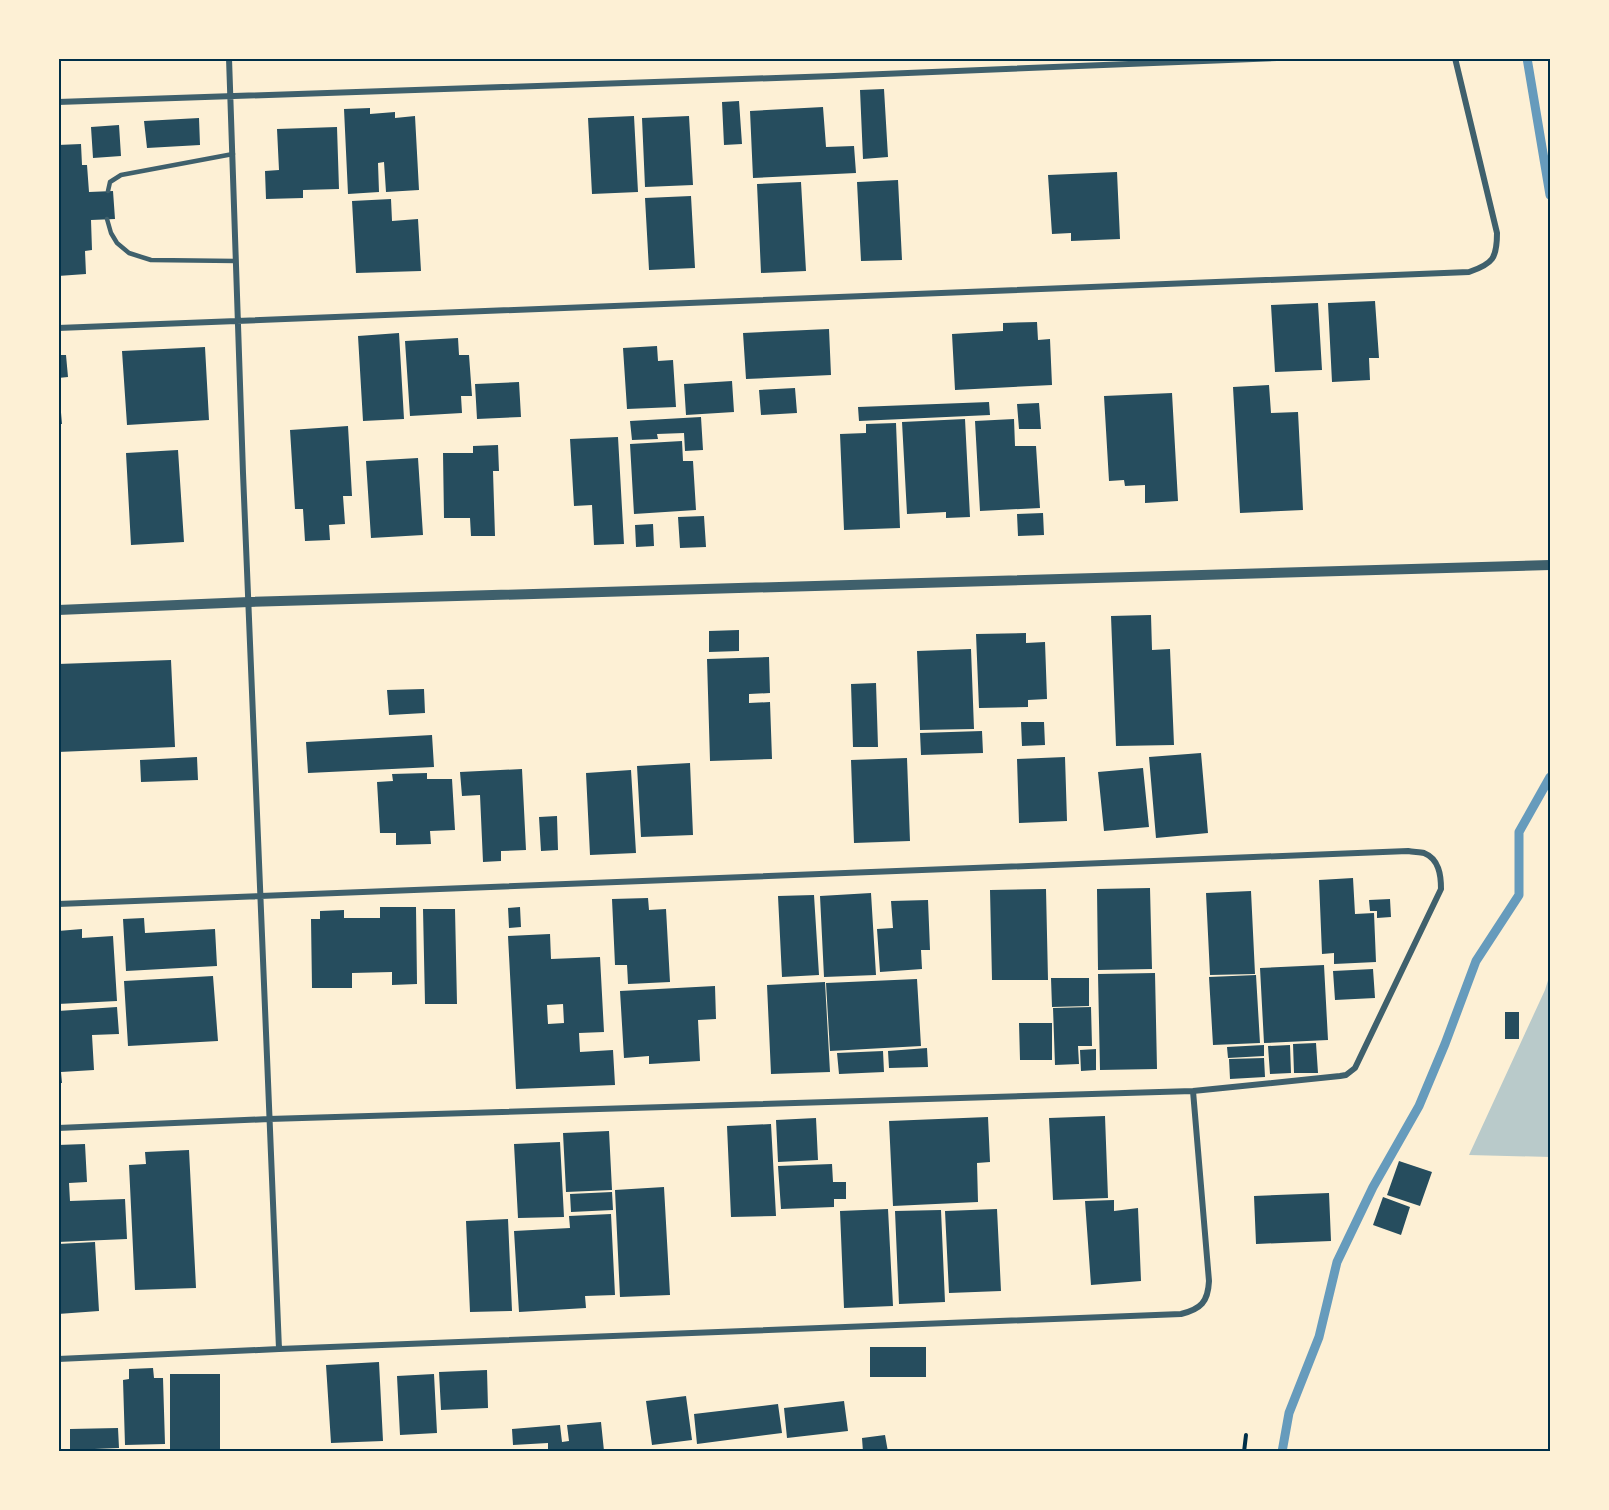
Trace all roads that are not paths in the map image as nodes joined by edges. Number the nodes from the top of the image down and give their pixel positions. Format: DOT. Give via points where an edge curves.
graph roads {
  1 [pos="229,58"];
  2 [pos="1277,58"];
  3 [pos="1455,58"];
  4 [pos="231,98"];
  5 [pos="58,102"];
  6 [pos="233,154"];
  7 [pos="108,191"];
  8 [pos="108,219"];
  9 [pos="236,261"];
  10 [pos="238,320"];
  11 [pos="58,328"];
  12 [pos="1551,565"];
  13 [pos="249,602"];
  14 [pos="58,610"];
  15 [pos="260,897"];
  16 [pos="58,904"];
  17 [pos="1193,1091"];
  18 [pos="269,1119"];
  19 [pos="58,1128"];
  20 [pos="279,1349"];
  21 [pos="58,1359"];
  1 -- 4 [label="street"];
  2 -- 4 [label="street"];
  3 -- 10 [label="street" via="1497,233 1497,250 1492,260 1469,272"];
  4 -- 5 [label="street"];
  4 -- 6 [label="street"];
  6 -- 7 [label="lane" via="121,175 110,182"];
  6 -- 9 [label="street"];
  8 -- 9 [label="lane" via="117,243 151,260"];
  9 -- 10 [label="street"];
  10 -- 11 [label="street"];
  10 -- 13 [label="street"];
  12 -- 13 [label="street"];
  13 -- 14 [label="street"];
  13 -- 15 [label="street"];
  15 -- 16 [label="street"];
  15 -- 17 [label="street" via="1408,851 1425,854 1436,862 1441,889 1355,1068 1346,1075"];
  15 -- 18 [label="street"];
  17 -- 18 [label="street"];
  17 -- 20 [label="street" via="1209,1281 1208,1294 1194,1311"];
  18 -- 19 [label="street"];
  18 -- 20 [label="street"];
  20 -- 21 [label="street"];
}
